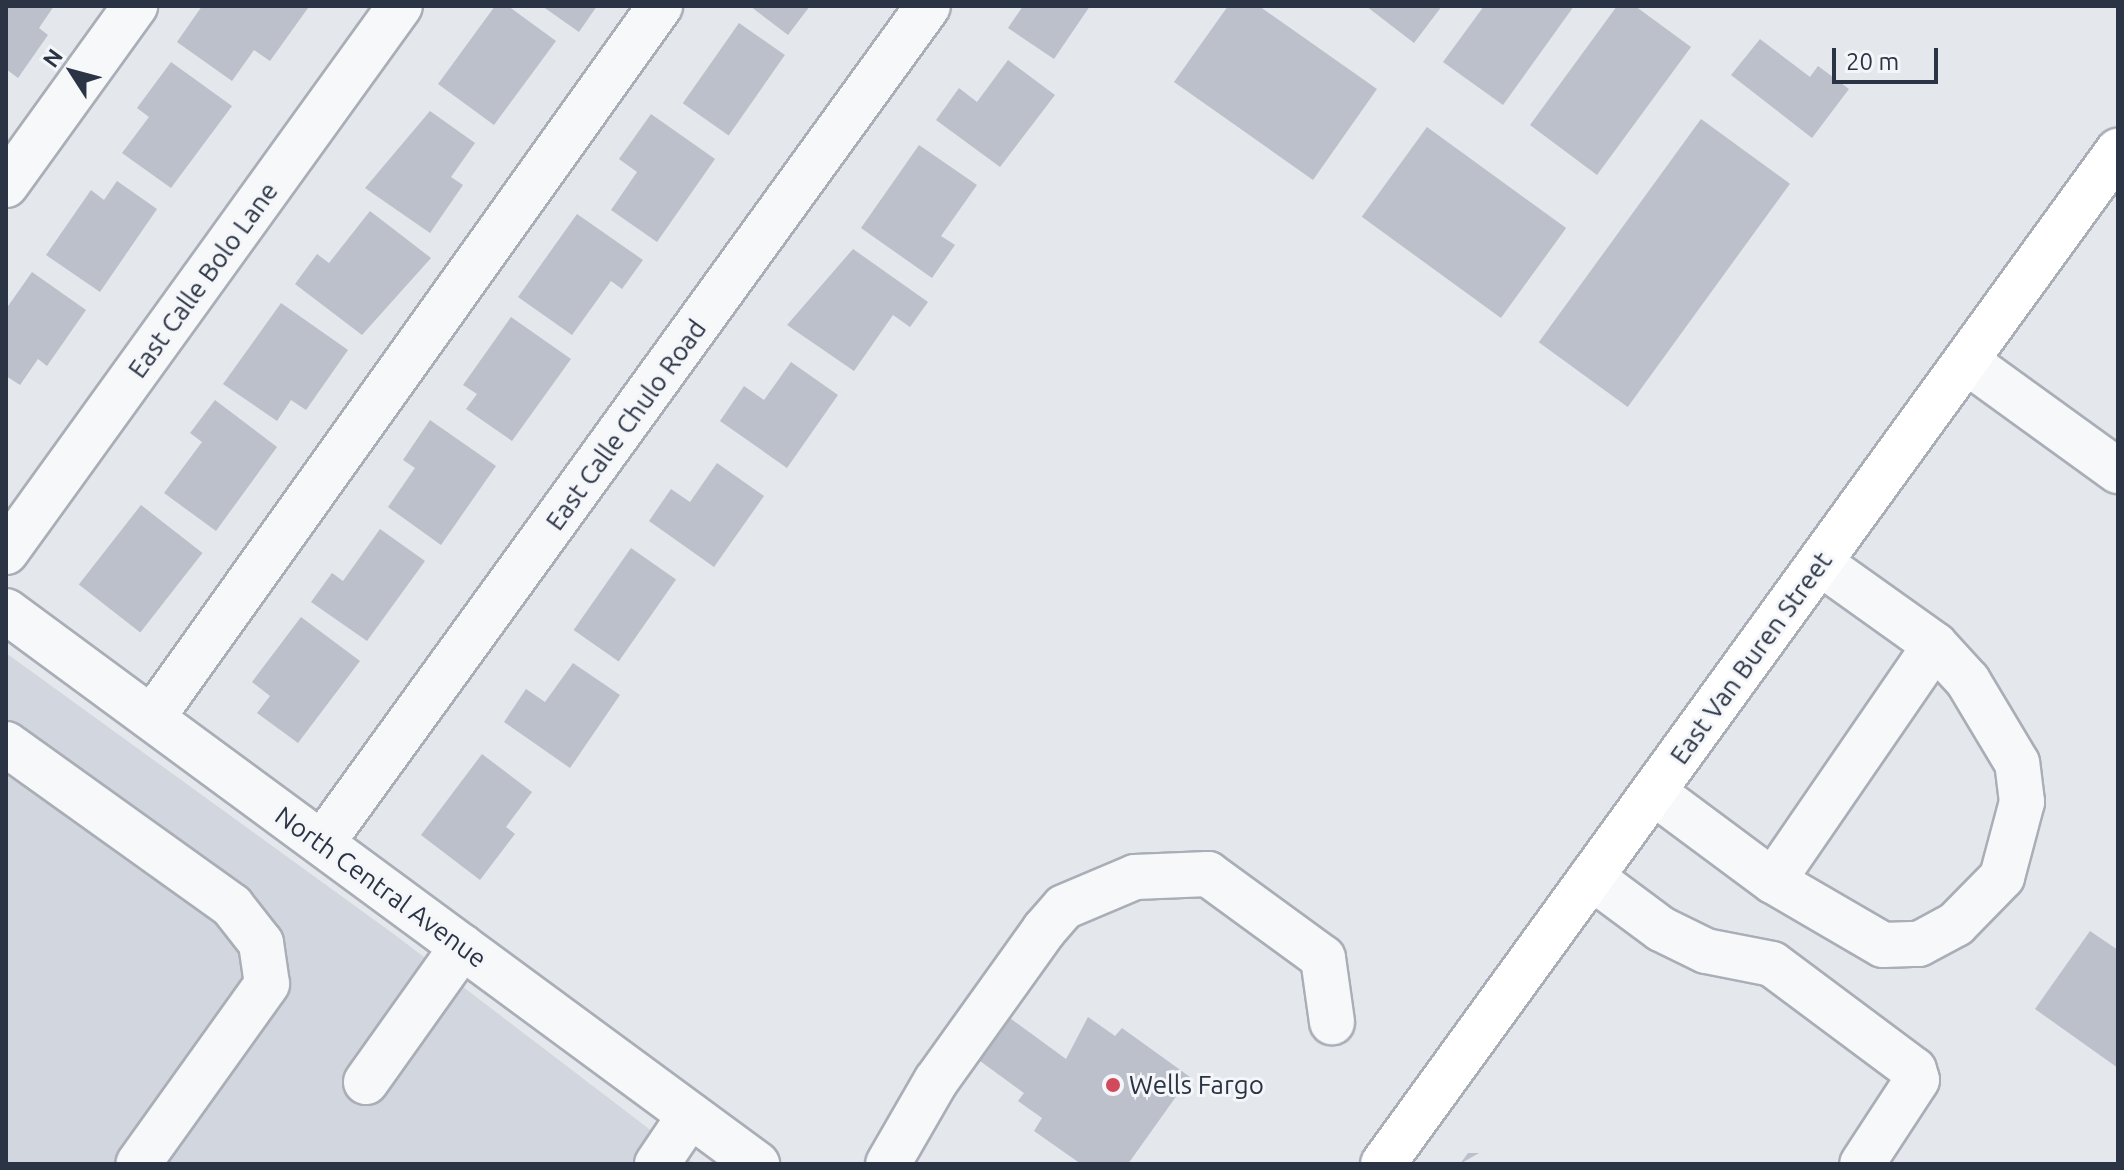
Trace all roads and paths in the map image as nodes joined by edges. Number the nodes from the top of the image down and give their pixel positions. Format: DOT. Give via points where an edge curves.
graph roads {
  1 [pos="135,6"];
  2 [pos="400,6"];
  3 [pos="660,6"];
  4 [pos="928,6"];
  5 [pos="2118,151"];
  6 [pos="6,185"];
  7 [pos="1966,361"];
  8 [pos="2118,471"];
  9 [pos="6,552"];
  10 [pos="1820,563"];
  11 [pos="6,611"];
  12 [pos="1935,645"];
  13 [pos="152,718"];
  14 [pos="6,744"];
  15 [pos="1653,792"];
  16 [pos="322,843"];
  17 [pos="1591,877"];
  18 [pos="1773,881"];
  19 [pos="462,947"];
  20 [pos="1332,1022"];
  21 [pos="366,1082"];
  22 [pos="690,1115"];
  23 [pos="896,1151"];
  24 [pos="138,1164"];
  25 [pos="657,1164"];
  26 [pos="757,1164"];
  27 [pos="1383,1164"];
  28 [pos="1862,1164"];
  1 -- 6 [label="street"];
  2 -- 9 [label="street, East Calle Bolo Lane"];
  3 -- 13 [label="street"];
  4 -- 16 [label="street, East Calle Chulo Road"];
  5 -- 7 [label="main road, East Van Buren Street"];
  7 -- 8 [label="street"];
  7 -- 10 [label="main road, East Van Buren Street"];
  10 -- 12 [label="street"];
  10 -- 15 [label="main road, East Van Buren Street"];
  11 -- 13 [label="street, North Central Avenue"];
  12 -- 18 [label="street"];
  12 -- 18 [label="street" via="1968,681 2017,763 2022,802 2002,877 1956,924 1919,944 1883,945"];
  13 -- 16 [label="street, North Central Avenue"];
  14 -- 24 [label="street" via="232,906 261,943 267,984"];
  15 -- 17 [label="main road, East Van Buren Street"];
  15 -- 18 [label="street"];
  16 -- 19 [label="street, North Central Avenue"];
  17 -- 27 [label="main road, East Van Buren Street"];
  17 -- 28 [label="street" via="1661,929 1706,951 1772,964 1914,1070 1917,1080"];
  19 -- 21 [label="street"];
  19 -- 22 [label="street, North Central Avenue"];
  20 -- 23 [label="street" via="1323,958 1208,874 1135,877 1064,907 936,1081"];
  22 -- 25 [label="street"];
  22 -- 26 [label="street, North Central Avenue"];
}
